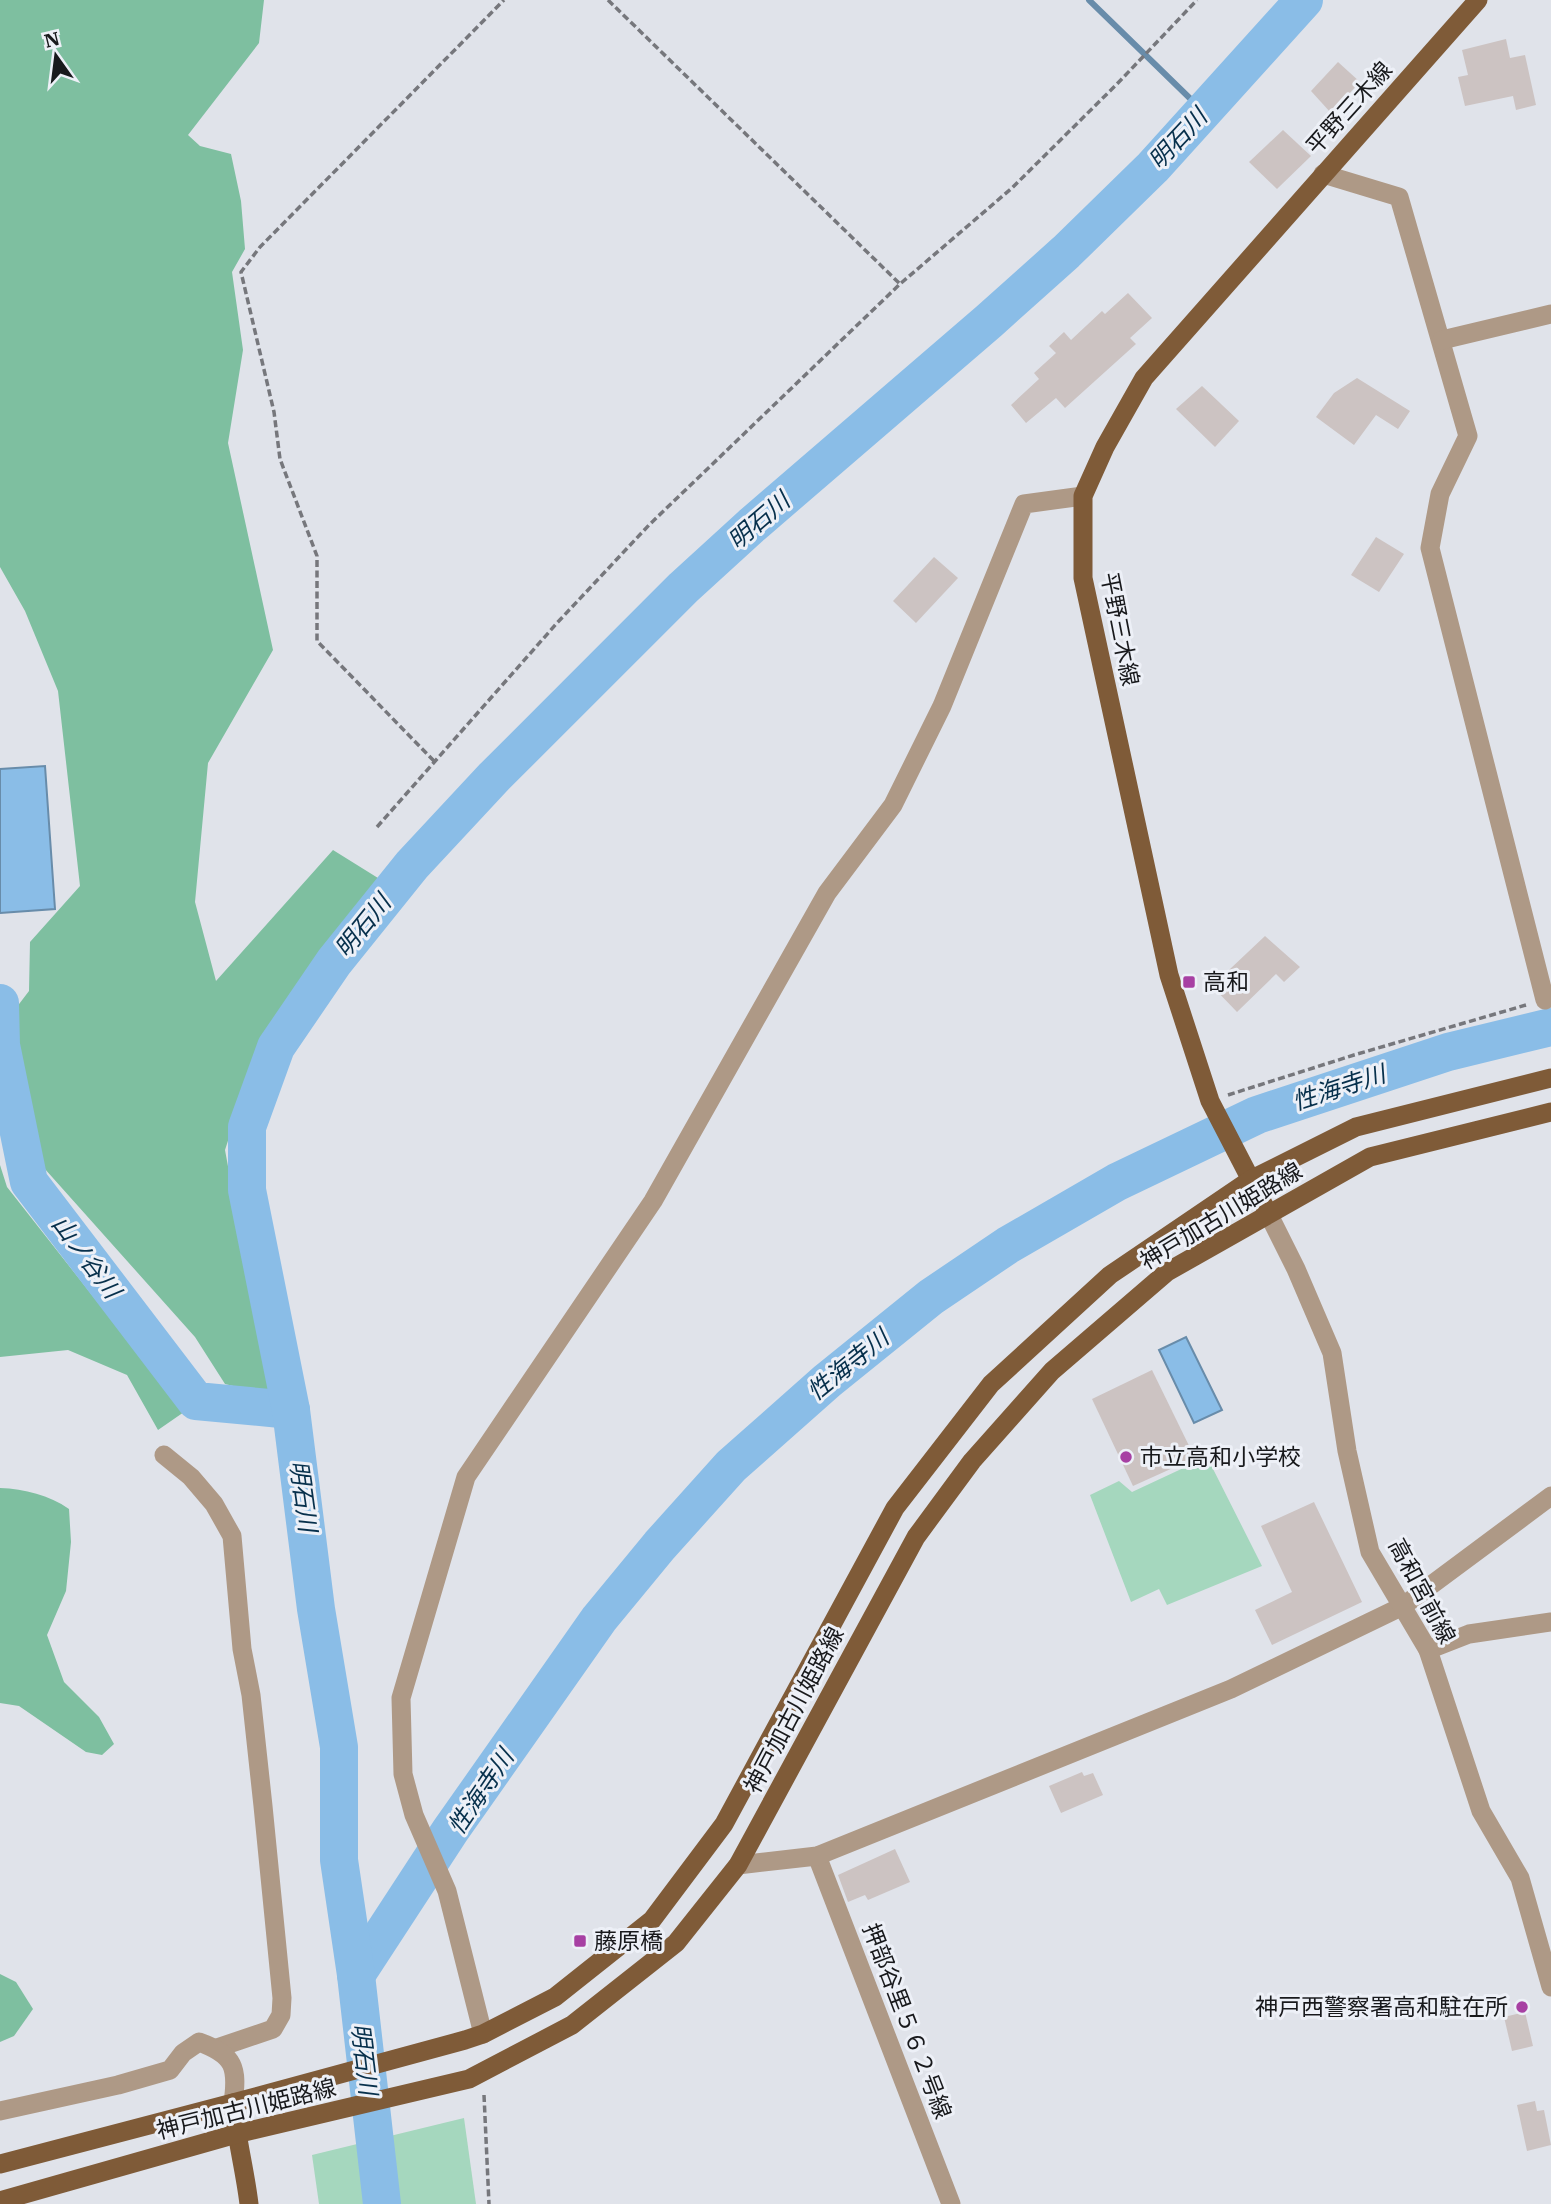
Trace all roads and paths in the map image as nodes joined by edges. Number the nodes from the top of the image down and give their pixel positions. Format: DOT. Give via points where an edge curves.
graph roads {
  1 [pos="504,0"];
  2 [pos="608,0"];
  3 [pos="1197,0"];
  4 [pos="1478,0"];
  5 [pos="1323,174"];
  6 [pos="900,284"];
  7 [pos="1551,314"];
  8 [pos="1441,340"];
  9 [pos="1083,496"];
  10 [pos="434,761"];
  11 [pos="377,827"];
  12 [pos="1545,1000"];
  13 [pos="1551,1078"];
  14 [pos="1210,1101"];
  15 [pos="1551,1112"];
  16 [pos="1250,1180"];
  17 [pos="1268,1213"];
  18 [pos="164,1455"];
  19 [pos="1551,1496"];
  20 [pos="1404,1606"];
  21 [pos="1551,1622"];
  22 [pos="1427,1650"];
  23 [pos="817,1856"];
  24 [pos="738,1865"];
  25 [pos="1551,1987"];
  26 [pos="474,2037"];
  27 [pos="217,2049"];
  28 [pos="488,2068"];
  29 [pos="233,2104"];
  30 [pos="0,2111"];
  31 [pos="236,2134"];
  32 [pos="0,2164"];
  33 [pos="0,2201"];
  34 [pos="249,2204"];
  35 [pos="489,2204"];
  36 [pos="951,2204"];
  1 -- 10 [label="path" via="260,247 241,272 274,412 280,459 317,556 317,641"];
  2 -- 6 [label="path"];
  3 -- 6 [label="path" via="1012,188"];
  4 -- 5 [label="main road, 平野三木線"];
  5 -- 8 [label="street" via="1399,197"];
  5 -- 9 [label="main road, 平野三木線" via="1144,379"];
  6 -- 10 [label="path" via="649,525"];
  7 -- 8 [label="street"];
  8 -- 12 [label="street" via="1468,436 1440,494 1430,548"];
  9 -- 14 [label="main road, 平野三木線" via="1083,578 1169,975"];
  9 -- 26 [label="street" via="1024,504 942,706 893,805 827,893 653,1201 466,1477 401,1698 403,1774 414,1815 447,1891"];
  10 -- 11 [label="path"];
  12 -- 14 [label="path"];
  13 -- 16 [label="main road, 神戸加古川姫路線" via="1356,1127"];
  14 -- 16 [label="main road, 平野三木線"];
  15 -- 17 [label="main road, 神戸加古川姫路線" via="1370,1157"];
  16 -- 17 [label="main road, 平野三木線"];
  16 -- 26 [label="main road, 神戸加古川姫路線" via="1110,1275 991,1384 895,1508 724,1824 652,1920 555,1997"];
  17 -- 20 [label="street, 高和宮前線" via="1332,1353 1347,1451 1370,1552"];
  17 -- 24 [label="main road, 神戸加古川姫路線" via="1167,1272 1052,1371 972,1461 916,1537"];
  18 -- 27 [label="street" via="214,1504 232,1536 282,1998 281,2015 273,2029"];
  19 -- 20 [label="street"];
  20 -- 22 [label="street, 高和宮前線"];
  20 -- 23 [label="street" via="1231,1689"];
  21 -- 22 [label="street" via="1469,1634"];
  22 -- 25 [label="street, 高和宮前線" via="1481,1811 1520,1878"];
  23 -- 24 [label="street"];
  23 -- 36 [label="street, 押部谷里５６２号線"];
  24 -- 28 [label="main road, 神戸加古川姫路線" via="676,1943 572,2025"];
  26 -- 29 [label="main road, 神戸加古川姫路線"];
  27 -- 29 [label="street, 神戸加古川姫路線" via="229,2060 236,2079"];
  27 -- 30 [label="street" via="199,2042 170,2070"];
  28 -- 31 [label="main road, 神戸加古川姫路線" via="469,2079"];
  28 -- 35 [label="path" via="483,2101"];
  29 -- 31 [label="main road"];
  29 -- 32 [label="main road, 神戸加古川姫路線"];
  31 -- 33 [label="main road, 神戸加古川姫路線"];
  31 -- 34 [label="main road"];
}
